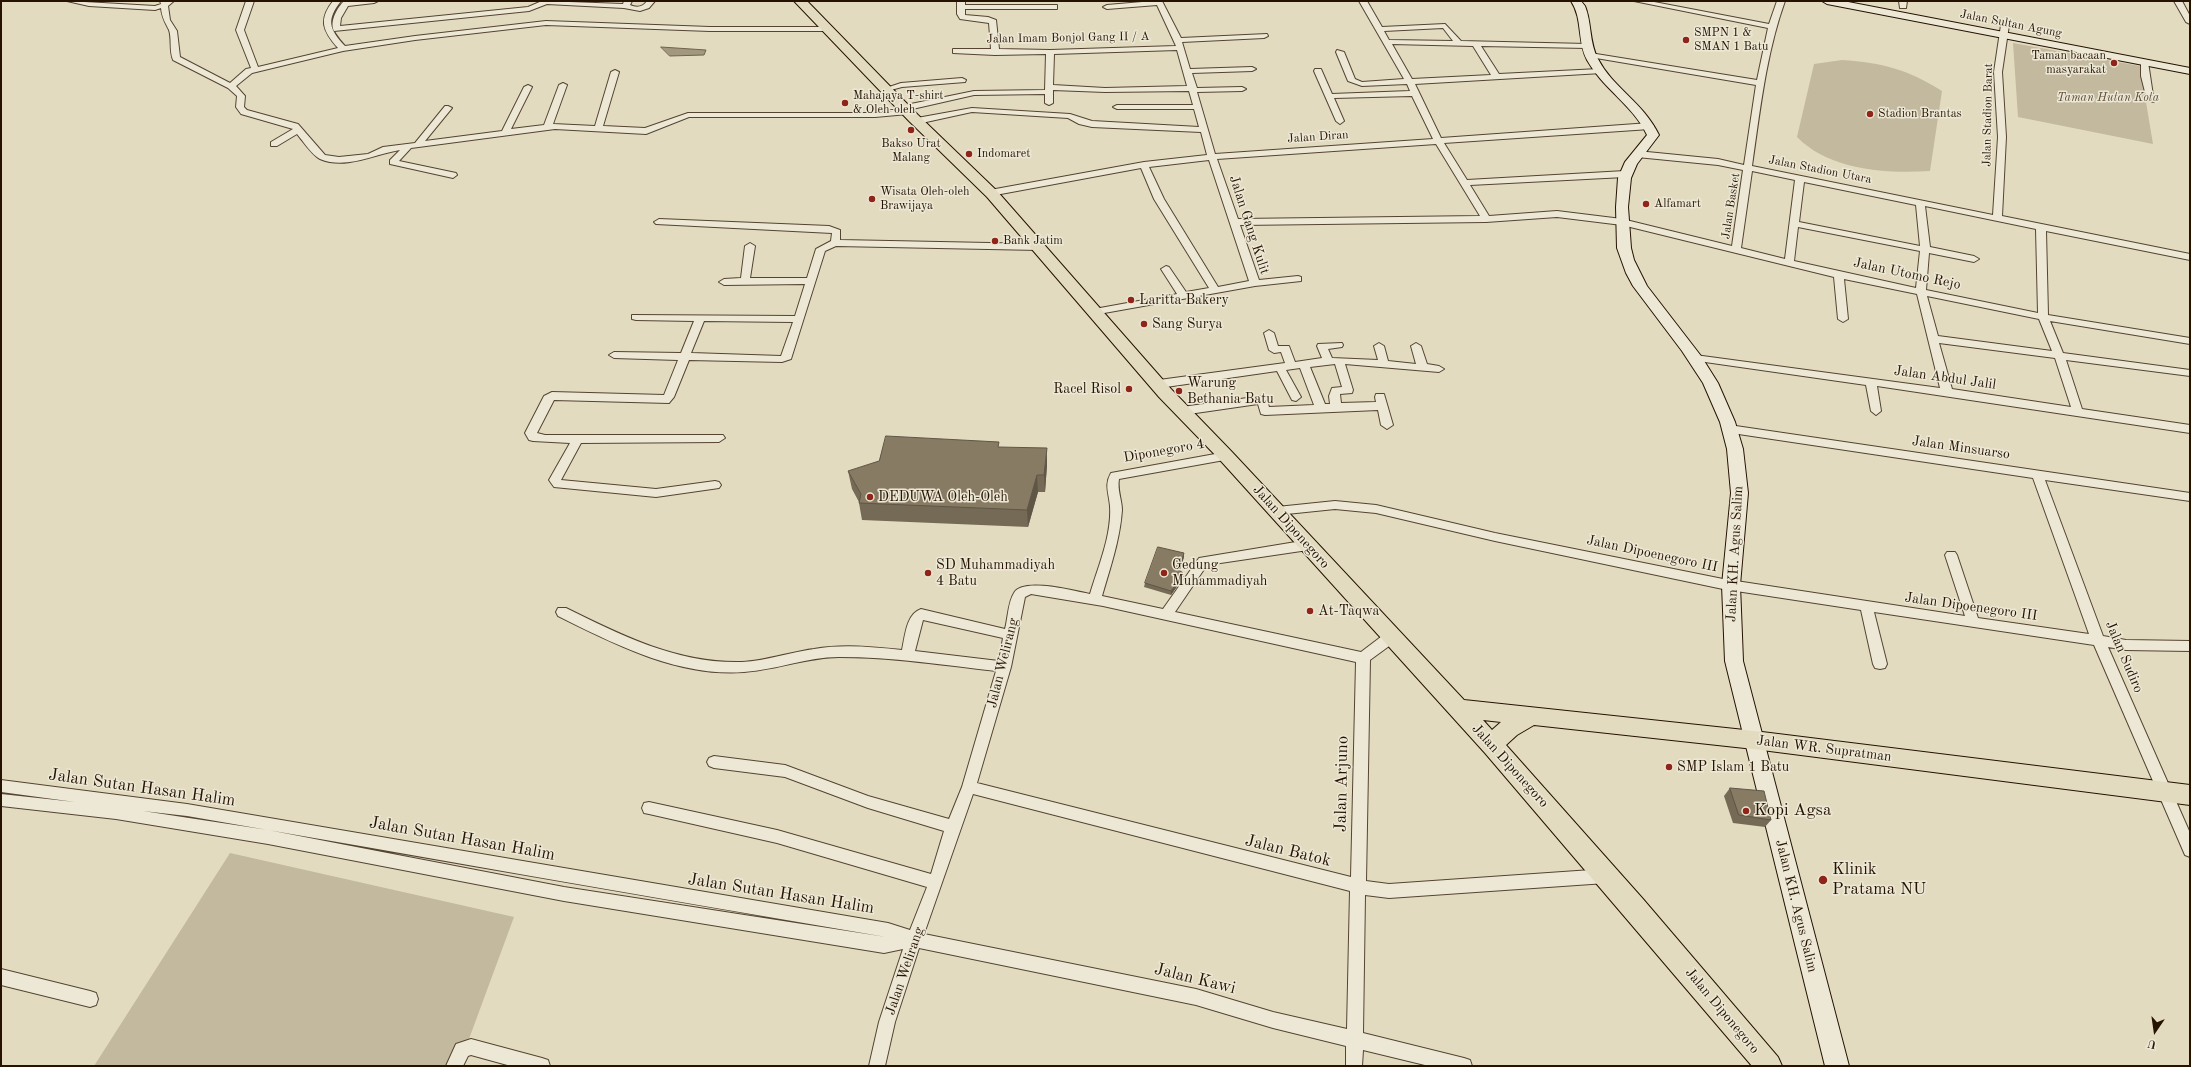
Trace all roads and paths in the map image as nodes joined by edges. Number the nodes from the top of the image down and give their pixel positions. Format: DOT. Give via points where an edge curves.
graph roads {
  1 [pos="71,1"];
  2 [pos="250,1"];
  3 [pos="337,1"];
  4 [pos="374,1"];
  5 [pos="548,1"];
  6 [pos="651,1"];
  7 [pos="1363,1"];
  8 [pos="1576,1"];
  9 [pos="1638,1"];
  10 [pos="1781,1"];
  11 [pos="1827,1"];
  12 [pos="1878,1"];
  13 [pos="2178,1"];
  14 [pos="166,2"];
  15 [pos="626,2"];
  16 [pos="804,2"];
  17 [pos="1159,2"];
  18 [pos="347,3"];
  19 [pos="961,4"];
  20 [pos="1903,4"];
  21 [pos="1054,7"];
  22 [pos="1107,7"];
  23 [pos="2190,22"];
  24 [pos="1772,27"];
  25 [pos="827,29"];
  26 [pos="1380,29"];
  27 [pos="2005,31"];
  28 [pos="1264,36"];
  29 [pos="1388,42"];
  30 [pos="1458,42"];
  31 [pos="1475,43"];
  32 [pos="1179,44"];
  33 [pos="343,49"];
  34 [pos="1588,50"];
  35 [pos="956,51"];
  36 [pos="1050,52"];
  37 [pos="1340,52"];
  38 [pos="995,53"];
  39 [pos="2175,57"];
  40 [pos="2144,62"];
  41 [pos="255,69"];
  42 [pos="1252,69"];
  43 [pos="1188,71"];
  44 [pos="1318,71"];
  45 [pos="2190,71"];
  46 [pos="615,72"];
  47 [pos="1599,72"];
  48 [pos="1497,77"];
  49 [pos="962,80"];
  50 [pos="1410,82"];
  51 [pos="1760,83"];
  52 [pos="563,85"];
  53 [pos="231,86"];
  54 [pos="528,87"];
  55 [pos="887,89"];
  56 [pos="1047,89"];
  57 [pos="1193,89"];
  58 [pos="1242,89"];
  59 [pos="1416,93"];
  60 [pos="1330,96"];
  61 [pos="2151,100"];
  62 [pos="1049,103"];
  63 [pos="1117,107"];
  64 [pos="1198,107"];
  65 [pos="448,108"];
  66 [pos="910,113"];
  67 [pos="1340,122"];
  68 [pos="548,126"];
  69 [pos="1650,126"];
  70 [pos="598,128"];
  71 [pos="299,129"];
  72 [pos="1204,130"];
  73 [pos="505,133"];
  74 [pos="1438,140"];
  75 [pos="274,144"];
  76 [pos="418,144"];
  77 [pos="408,146"];
  78 [pos="1637,154"];
  79 [pos="1212,156"];
  80 [pos="1144,165"];
  81 [pos="1749,168"];
  82 [pos="1625,174"];
  83 [pos="453,175"];
  84 [pos="1800,178"];
  85 [pos="1463,183"];
  86 [pos="990,193"];
  87 [pos="1920,202"];
  88 [pos="1997,218"];
  89 [pos="1486,219"];
  90 [pos="659,222"];
  91 [pos="1235,222"];
  92 [pos="1622,222"];
  93 [pos="1795,224"];
  94 [pos="2041,227"];
  95 [pos="834,243"];
  96 [pos="750,246"];
  97 [pos="1039,247"];
  98 [pos="1736,248"];
  99 [pos="1925,249"];
  100 [pos="2190,257"];
  101 [pos="1974,259"];
  102 [pos="1789,263"];
  103 [pos="1166,269"];
  104 [pos="1839,275"];
  105 [pos="1298,279"];
  106 [pos="745,281"];
  107 [pos="810,281"];
  108 [pos="724,282"];
  109 [pos="1256,283"];
  110 [pos="1216,291"];
  111 [pos="1921,292"];
  112 [pos="1184,297"];
  113 [pos="1093,312"];
  114 [pos="636,317"];
  115 [pos="2043,317"];
  116 [pos="700,318"];
  117 [pos="799,319"];
  118 [pos="1843,319"];
  119 [pos="1269,333"];
  120 [pos="1933,339"];
  121 [pos="2190,341"];
  122 [pos="1379,346"];
  123 [pos="1416,346"];
  124 [pos="614,355"];
  125 [pos="2059,356"];
  126 [pos="685,357"];
  127 [pos="1695,358"];
  128 [pos="1339,361"];
  129 [pos="1304,364"];
  130 [pos="1384,364"];
  131 [pos="1291,366"];
  132 [pos="1280,368"];
  133 [pos="1423,368"];
  134 [pos="1439,369"];
  135 [pos="2190,373"];
  136 [pos="1871,382"];
  137 [pos="1159,384"];
  138 [pos="1947,392"];
  139 [pos="1296,398"];
  140 [pos="1336,407"];
  141 [pos="1322,408"];
  142 [pos="1182,411"];
  143 [pos="1876,411"];
  144 [pos="2078,412"];
  145 [pos="1387,425"];
  146 [pos="1729,428"];
  147 [pos="2190,429"];
  148 [pos="578,438"];
  149 [pos="719,438"];
  150 [pos="1226,456"];
  151 [pos="2037,474"];
  152 [pos="715,485"];
  153 [pos="2190,497"];
  154 [pos="1277,511"];
  155 [pos="1308,545"];
  156 [pos="1951,555"];
  157 [pos="1731,585"];
  158 [pos="1095,599"];
  159 [pos="1866,606"];
  160 [pos="562,612"];
  161 [pos="1166,615"];
  162 [pos="1973,622"];
  163 [pos="1011,635"];
  164 [pos="1391,637"];
  165 [pos="2098,640"];
  166 [pos="2190,646"];
  167 [pos="907,656"];
  168 [pos="1363,658"];
  169 [pos="1880,664"];
  170 [pos="1004,667"];
  171 [pos="1457,708"];
  172 [pos="1530,717"];
  173 [pos="1754,740"];
  174 [pos="1493,746"];
  175 [pos="714,762"];
  176 [pos="1,786"];
  177 [pos="969,788"];
  178 [pos="2166,792"];
  179 [pos="2190,795"];
  180 [pos="1,800"];
  181 [pos="648,808"];
  182 [pos="952,827"];
  183 [pos="2190,850"];
  184 [pos="1606,876"];
  185 [pos="936,882"];
  186 [pos="1357,887"];
  187 [pos="914,940"];
  188 [pos="1,977"];
  189 [pos="90,999"];
  190 [pos="1354,1039"];
  191 [pos="454,1066"];
  192 [pos="542,1066"];
  193 [pos="877,1066"];
  194 [pos="1354,1066"];
  195 [pos="1464,1066"];
  196 [pos="1769,1066"];
  197 [pos="1837,1066"];
  1 -- 14 [label="street" via="155,8"];
  2 -- 41 [label="street" via="240,30"];
  3 -- 33 [label="street" via="326,20 328,32"];
  4 -- 18 [label="street"];
  5 -- 15 [label="street"];
  5 -- 18 [label="street" via="529,9 340,30 335,28 336,24 340,11"];
  6 -- 15 [label="street" via="649,5 641,8 631,8"];
  7 -- 26 [label="street"];
  8 -- 34 [label="street" via="1581,8"];
  9 -- 24 [label="street"];
  10 -- 24 [label="street, Jalan Basket"];
  11 -- 27 [label="street, Jalan Sultan Agung"];
  12 -- 20 [label="street, Jalan Sultan Agung"];
  13 -- 23 [label="street"];
  14 -- 53 [label="street" via="166,20 173,31 176,58"];
  16 -- 25 [label="main road, Jalan Diponegoro"];
  17 -- 22 [label="street"];
  17 -- 32 [label="street, Jalan Gang Kulit"];
  19 -- 21 [label="street"];
  19 -- 38 [label="street" via="963,17 988,19 993,22"];
  20 -- 27 [label="street, Jalan Sultan Agung"];
  24 -- 51 [label="street, Jalan Basket"];
  25 -- 33 [label="street" via="710,29 546,23"];
  25 -- 55 [label="main road, Jalan Diponegoro"];
  26 -- 29 [label="street"];
  26 -- 30 [label="street" via="1445,26"];
  27 -- 39 [label="street, Jalan Sultan Agung"];
  27 -- 40 [label="street, Jalan Sultan Agung"];
  27 -- 88 [label="street, Jalan Stadion Barat" via="1998,72 2002,137"];
  28 -- 32 [label="street, Jalan Imam Bonjol Gang II / A"];
  29 -- 30 [label="street"];
  29 -- 50 [label="street"];
  30 -- 31 [label="street"];
  31 -- 34 [label="street"];
  31 -- 48 [label="street"];
  32 -- 36 [label="street, Jalan Imam Bonjol Gang II / A"];
  32 -- 43 [label="street, Jalan Gang Kulit"];
  33 -- 41 [label="street"];
  34 -- 47 [label="street"];
  34 -- 51 [label="street"];
  35 -- 38 [label="street, Jalan Imam Bonjol Gang II / A"];
  36 -- 38 [label="street, Jalan Imam Bonjol Gang II / A"];
  36 -- 56 [label="street"];
  37 -- 50 [label="street" via="1355,82"];
  40 -- 45 [label="street, Jalan Sultan Agung"];
  40 -- 61 [label="street"];
  41 -- 53 [label="street" via="242,75"];
  42 -- 43 [label="street"];
  43 -- 57 [label="street, Jalan Gang Kulit"];
  44 -- 60 [label="street"];
  46 -- 70 [label="street"];
  47 -- 48 [label="street"];
  47 -- 69 [label="street"];
  48 -- 50 [label="street"];
  49 -- 55 [label="street" via="909,84"];
  50 -- 59 [label="street"];
  51 -- 81 [label="street, Jalan Basket"];
  52 -- 68 [label="street"];
  53 -- 71 [label="street" via="241,96 240,107 244,112 284,122"];
  54 -- 73 [label="street"];
  55 -- 66 [label="main road, Jalan Diponegoro"];
  56 -- 57 [label="street"];
  56 -- 62 [label="street"];
  56 -- 66 [label="street" via="974,93"];
  57 -- 58 [label="street"];
  57 -- 64 [label="street, Jalan Gang Kulit"];
  59 -- 60 [label="street"];
  59 -- 74 [label="street"];
  60 -- 67 [label="street"];
  63 -- 64 [label="street"];
  64 -- 72 [label="street, Jalan Gang Kulit"];
  65 -- 76 [label="street"];
  66 -- 70 [label="street" via="688,115 646,131"];
  66 -- 72 [label="street" via="972,110 1070,116 1092,124"];
  66 -- 86 [label="main road, Jalan Diponegoro"];
  68 -- 70 [label="street"];
  68 -- 73 [label="street"];
  69 -- 74 [label="street, Jalan Diran"];
  69 -- 78 [label="street, Jalan KH. Agus Salim" via="1653,135 1649,145"];
  71 -- 75 [label="street"];
  71 -- 77 [label="street" via="322,157 332,160 370,156 383,150"];
  72 -- 79 [label="street, Jalan Gang Kulit"];
  73 -- 76 [label="street"];
  74 -- 79 [label="street, Jalan Diran"];
  74 -- 85 [label="street"];
  76 -- 77 [label="street"];
  77 -- 83 [label="street" via="393,162"];
  78 -- 81 [label="street, Jalan Stadion Utara"];
  78 -- 82 [label="street, Jalan KH. Agus Salim"];
  79 -- 80 [label="street, Jalan Diran"];
  79 -- 91 [label="street, Jalan Gang Kulit"];
  80 -- 86 [label="street, Jalan Diran"];
  80 -- 110 [label="street" via="1159,199"];
  81 -- 84 [label="street, Jalan Stadion Utara"];
  81 -- 98 [label="street, Jalan Basket"];
  82 -- 85 [label="street"];
  82 -- 92 [label="street, Jalan KH. Agus Salim"];
  84 -- 87 [label="street, Jalan Stadion Utara"];
  84 -- 93 [label="street"];
  85 -- 89 [label="street"];
  86 -- 97 [label="main road, Jalan Diponegoro"];
  87 -- 88 [label="street, Jalan Stadion Utara"];
  87 -- 99 [label="street"];
  88 -- 94 [label="street, Jalan Stadion Utara"];
  89 -- 91 [label="street, Jalan Utomo Rejo"];
  89 -- 92 [label="street, Jalan Utomo Rejo" via="1557,214"];
  90 -- 95 [label="street" via="829,229 837,232"];
  91 -- 109 [label="street, Jalan Gang Kulit"];
  92 -- 98 [label="street, Jalan Utomo Rejo"];
  92 -- 127 [label="street, Jalan KH. Agus Salim" via="1624,248 1631,270"];
  93 -- 99 [label="street"];
  93 -- 102 [label="street"];
  94 -- 100 [label="street, Jalan Stadion Utara"];
  94 -- 115 [label="street"];
  95 -- 97 [label="street"];
  95 -- 107 [label="street" via="821,249"];
  96 -- 106 [label="street"];
  97 -- 113 [label="main road, Jalan Diponegoro"];
  98 -- 102 [label="street, Jalan Utomo Rejo"];
  99 -- 101 [label="street"];
  99 -- 111 [label="street"];
  102 -- 104 [label="street, Jalan Utomo Rejo"];
  103 -- 112 [label="street"];
  104 -- 111 [label="street, Jalan Utomo Rejo"];
  104 -- 118 [label="street"];
  105 -- 109 [label="street"];
  106 -- 107 [label="street"];
  106 -- 108 [label="street"];
  107 -- 117 [label="street"];
  109 -- 110 [label="street, Jalan Gang Kulit"];
  110 -- 112 [label="street, Jalan Gang Kulit"];
  111 -- 115 [label="street, Jalan Utomo Rejo"];
  111 -- 120 [label="street"];
  112 -- 113 [label="street, Jalan Gang Kulit"];
  113 -- 137 [label="main road, Jalan Diponegoro"];
  114 -- 116 [label="street"];
  115 -- 121 [label="street, Jalan Utomo Rejo"];
  115 -- 125 [label="street"];
  116 -- 117 [label="street"];
  116 -- 126 [label="street"];
  117 -- 126 [label="street" via="787,357 782,359"];
  119 -- 131 [label="street" via="1274,350 1285,348"];
  120 -- 125 [label="street"];
  120 -- 138 [label="street"];
  122 -- 130 [label="street"];
  123 -- 133 [label="street"];
  124 -- 126 [label="street"];
  125 -- 135 [label="street"];
  125 -- 144 [label="street"];
  126 -- 148 [label="street" via="672,395 665,400 558,395 548,399 538,417 532,436 545,440"];
  127 -- 136 [label="street, Jalan Abdul Jalil"];
  127 -- 146 [label="street, Jalan KH. Agus Salim" via="1707,376"];
  128 -- 128 [label="street" via="1341,347 1322,346"];
  128 -- 129 [label="street"];
  128 -- 130 [label="street"];
  128 -- 140 [label="street" via="1348,390 1336,391"];
  129 -- 131 [label="street"];
  129 -- 141 [label="street"];
  130 -- 133 [label="street"];
  131 -- 132 [label="street"];
  132 -- 137 [label="street"];
  132 -- 139 [label="street"];
  133 -- 134 [label="street"];
  136 -- 138 [label="street, Jalan Abdul Jalil"];
  136 -- 143 [label="street"];
  137 -- 142 [label="main road, Jalan Diponegoro"];
  138 -- 144 [label="street, Jalan Abdul Jalil"];
  140 -- 141 [label="street"];
  140 -- 145 [label="street" via="1381,401"];
  141 -- 142 [label="street" via="1265,412 1262,400"];
  142 -- 150 [label="main road, Jalan Diponegoro"];
  144 -- 147 [label="street, Jalan Abdul Jalil"];
  146 -- 151 [label="street, Jalan Minsuarso"];
  146 -- 157 [label="street, Jalan KH. Agus Salim" via="1738,461 1740,491"];
  148 -- 149 [label="street"];
  148 -- 152 [label="street" via="555,480 558,484 656,493"];
  150 -- 154 [label="main road, Jalan Diponegoro"];
  150 -- 158 [label="street, Diponegoro 4" via="1115,476 1112,484 1117,508"];
  151 -- 153 [label="street, Jalan Minsuarso"];
  151 -- 165 [label="street, Jalan Sudiro"];
  154 -- 155 [label="main road, Jalan Diponegoro"];
  154 -- 157 [label="street, Jalan Dipoenegoro III" via="1336,505 1376,509 1495,537"];
  155 -- 161 [label="street" via="1203,561"];
  155 -- 164 [label="main road, Jalan Diponegoro"];
  156 -- 162 [label="street"];
  157 -- 159 [label="street, Jalan Dipoenegoro III"];
  157 -- 173 [label="street, Jalan KH. Agus Salim" via="1734,661"];
  158 -- 161 [label="street, Jalan Welirang"];
  158 -- 163 [label="street, Jalan Welirang" via="1025,590 1019,594"];
  159 -- 162 [label="street, Jalan Dipoenegoro III"];
  159 -- 169 [label="street"];
  160 -- 167 [label="street" via="641,649 708,666 742,667 837,652"];
  161 -- 168 [label="street, Jalan Welirang"];
  162 -- 165 [label="street, Jalan Dipoenegoro III"];
  163 -- 167 [label="street" via="921,614 916,619"];
  163 -- 170 [label="street, Jalan Welirang"];
  164 -- 168 [label="street"];
  164 -- 171 [label="main road, Jalan Diponegoro"];
  165 -- 166 [label="street, Jalan Dipoenegoro III" via="2126,644"];
  165 -- 178 [label="street, Jalan Sudiro"];
  167 -- 170 [label="street"];
  168 -- 186 [label="street, Jalan Arjuno"];
  170 -- 177 [label="street, Jalan Welirang"];
  171 -- 172 [label="main road, Jalan WR. Supratman"];
  171 -- 174 [label="main road, Jalan Diponegoro"];
  172 -- 173 [label="main road, Jalan WR. Supratman"];
  172 -- 174 [label="main road" via="1496,738"];
  173 -- 178 [label="main road, Jalan WR. Supratman"];
  173 -- 197 [label="street, Jalan KH. Agus Salim"];
  174 -- 184 [label="main road, Jalan Diponegoro"];
  175 -- 182 [label="street" via="785,771 868,802"];
  176 -- 187 [label="street, Jalan Sutan Hasan Halim" via="186,810 449,854 524,870 888,930"];
  177 -- 182 [label="street, Jalan Welirang"];
  177 -- 186 [label="street, Jalan Batok"];
  178 -- 179 [label="main road, Jalan WR. Supratman"];
  178 -- 183 [label="street, Jalan Sudiro"];
  180 -- 187 [label="street" via="116,813 268,837 564,894 884,945"];
  181 -- 185 [label="street" via="731,825"];
  182 -- 185 [label="street, Jalan Welirang"];
  184 -- 186 [label="street, Jalan Batok" via="1389,891"];
  184 -- 196 [label="main road, Jalan Diponegoro"];
  185 -- 187 [label="street, Jalan Welirang"];
  186 -- 190 [label="street, Jalan Arjuno"];
  187 -- 190 [label="street, Jalan Kawi" via="1196,997 1274,1020"];
  187 -- 193 [label="street, Jalan Welirang" via="887,1022"];
  188 -- 189 [label="street"];
  190 -- 194 [label="street, Jalan Arjuno"];
  190 -- 195 [label="street, Jalan Kawi"];
  191 -- 192 [label="street" via="462,1050 471,1047"];
}
